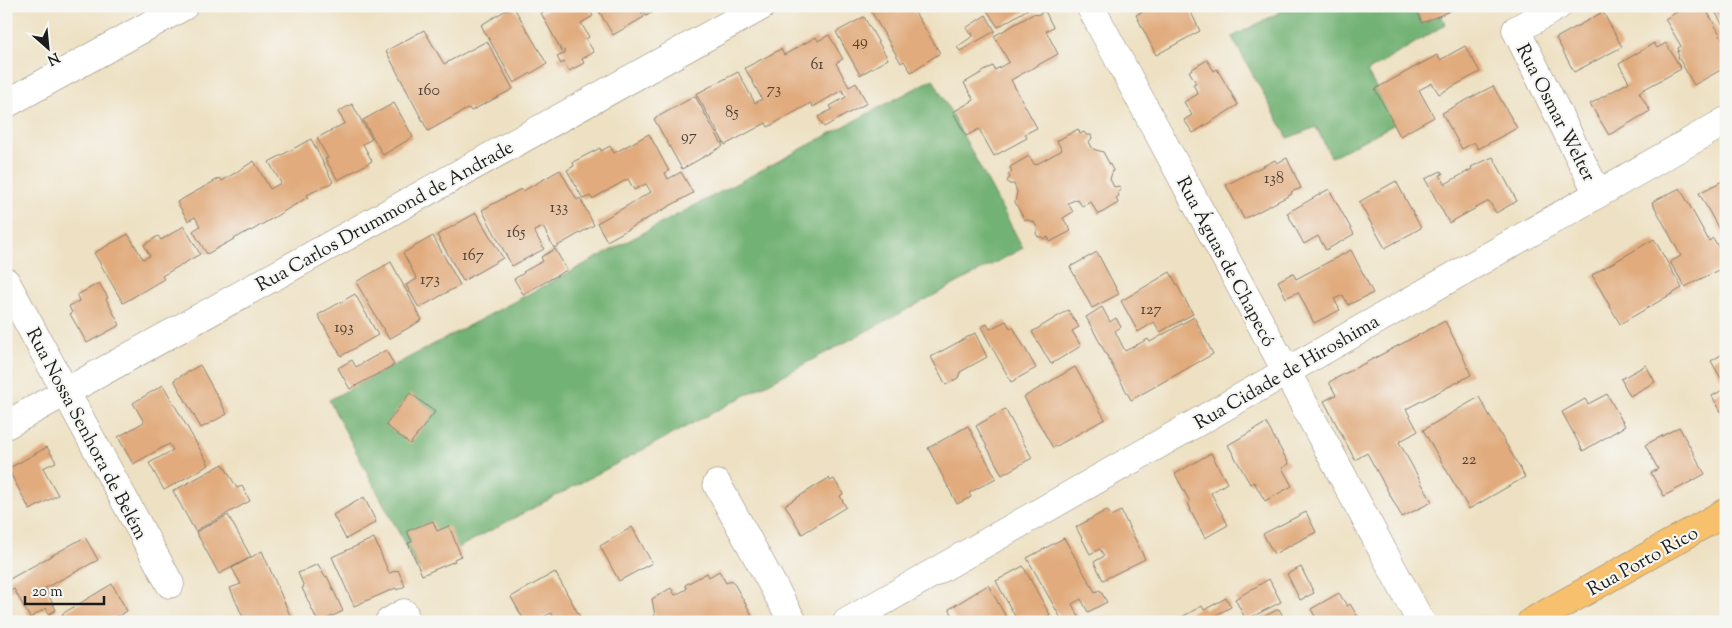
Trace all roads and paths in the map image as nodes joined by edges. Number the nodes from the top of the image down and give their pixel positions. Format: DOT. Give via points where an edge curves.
graph roads {
  1 [pos="184,6"];
  2 [pos="762,6"];
  3 [pos="1090,6"];
  4 [pos="1558,6"];
  5 [pos="6,104"];
  6 [pos="1726,121"];
  7 [pos="1598,194"];
  8 [pos="6,282"];
  9 [pos="1286,372"];
  10 [pos="66,392"];
  11 [pos="6,425"];
  12 [pos="717,484"];
  13 [pos="1726,512"];
  14 [pos="170,584"];
  15 [pos="793,622"];
  16 [pos="847,622"];
  17 [pos="1421,622"];
  18 [pos="1531,622"];
  1 -- 5 [label="street"];
  2 -- 10 [label="street, Rua Carlos Drummond de Andrade"];
  3 -- 9 [label="street, Rua Águas de Chapecó"];
  4 -- 7 [label="street, Rua Osmar Welter" via="1516,30"];
  6 -- 7 [label="street, Rua Cidade de Hiroshima"];
  7 -- 9 [label="street, Rua Cidade de Hiroshima"];
  8 -- 10 [label="street, Rua Nossa Senhora de Belém"];
  9 -- 16 [label="street, Rua Cidade de Hiroshima"];
  9 -- 17 [label="street, Rua Águas de Chapecó"];
  10 -- 11 [label="street, Rua Carlos Drummond de Andrade"];
  10 -- 14 [label="street, Rua Nossa Senhora de Belém"];
  12 -- 15 [label="street"];
  13 -- 18 [label="main road, Rua Porto Rico"];
}
